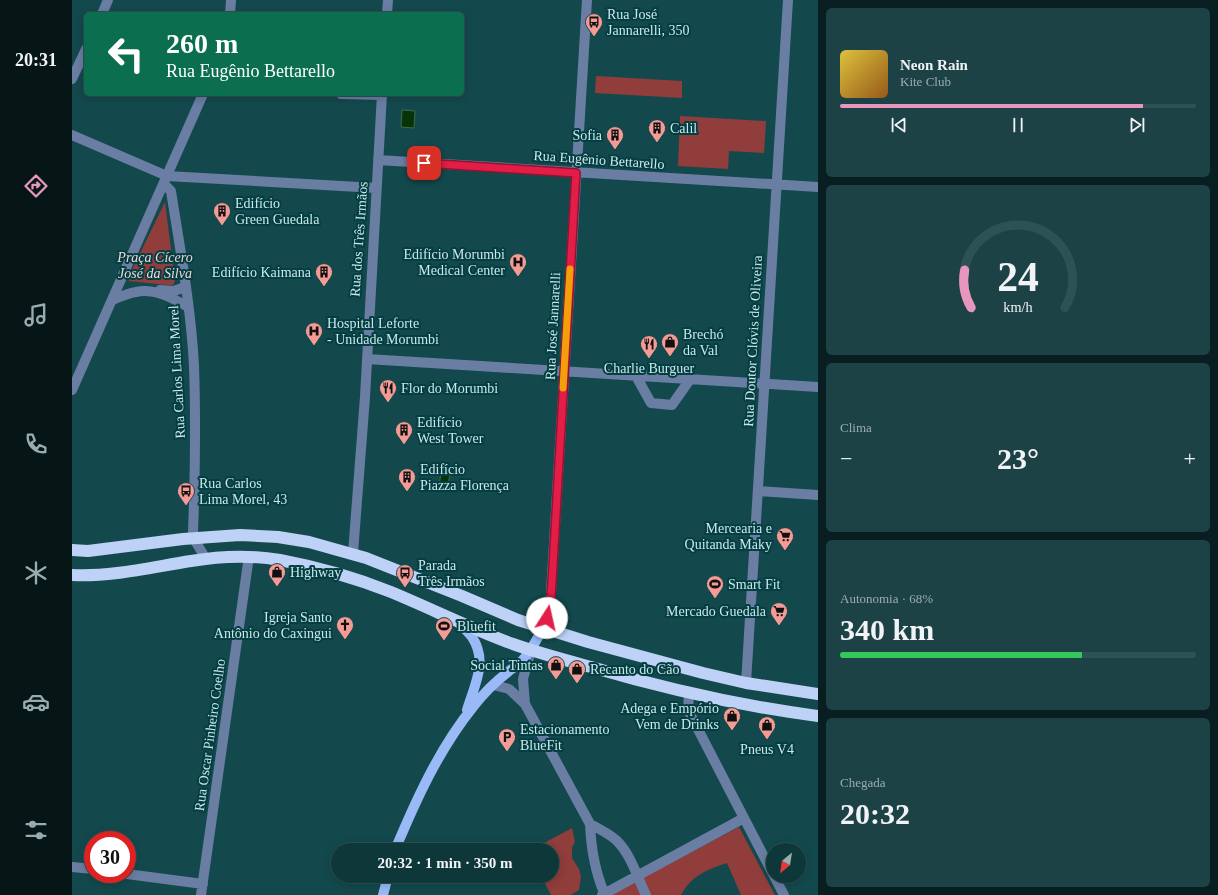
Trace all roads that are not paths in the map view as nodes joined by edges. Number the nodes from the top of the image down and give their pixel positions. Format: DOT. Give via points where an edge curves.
graph roads {
  1 [pos="108,0"];
  2 [pos="231,0"];
  3 [pos="388,0"];
  4 [pos="587,0"];
  5 [pos="788,0"];
  6 [pos="103,12"];
  7 [pos="230,12"];
  8 [pos="387,12"];
  9 [pos="84,53"];
  10 [pos="72,79"];
  11 [pos="202,96"];
  12 [pos="382,96"];
  13 [pos="72,135"];
  14 [pos="378,160"];
  15 [pos="576,173"];
  16 [pos="165,180"];
  17 [pos="775,185"];
  18 [pos="376,188"];
  19 [pos="818,188"];
  20 [pos="120,282"];
  21 [pos="185,287"];
  22 [pos="112,300"];
  23 [pos="188,307"];
  24 [pos="366,359"];
  25 [pos="564,372"];
  26 [pos="636,376"];
  27 [pos="691,378"];
  28 [pos="765,383"];
  29 [pos="818,387"];
  30 [pos="72,390"];
  31 [pos="758,491"];
  32 [pos="818,495"];
  33 [pos="194,539"];
  34 [pos="72,550"];
  35 [pos="353,553"];
  36 [pos="249,556"];
  37 [pos="206,559"];
  38 [pos="72,575"];
  39 [pos="457,621"];
  40 [pos="543,628"];
  41 [pos="531,650"];
  42 [pos="746,683"];
  43 [pos="494,685"];
  44 [pos="689,693"];
  45 [pos="818,694"];
  46 [pos="525,704"];
  47 [pos="818,716"];
  48 [pos="465,717"];
  49 [pos="744,818"];
  50 [pos="590,824"];
  51 [pos="398,843"];
  52 [pos="766,861"];
  53 [pos="72,867"];
  54 [pos="84,868"];
  55 [pos="136,875"];
  56 [pos="636,876"];
  57 [pos="386,883"];
  58 [pos="777,883"];
  59 [pos="203,884"];
  60 [pos="202,895"];
  61 [pos="383,895"];
  62 [pos="604,895"];
  63 [pos="646,895"];
  64 [pos="784,895"];
  1 -- 6 [label="street"];
  2 -- 7 [label="street"];
  3 -- 8 [label="street"];
  4 -- 15 [label="street, Rua José Jannarelli"];
  5 -- 17 [label="street, Rua Doutor Clóvis de Oliveira"];
  9 -- 10 [label="street"];
  11 -- 16 [label="street"];
  12 -- 14 [label="street, Rua dos Três Irmãos"];
  13 -- 16 [label="street"];
  14 -- 15 [label="street, Rua Eugênio Bettarello"];
  14 -- 18 [label="street, Rua dos Três Irmãos"];
  15 -- 17 [label="street, Rua Eugênio Bettarello"];
  15 -- 25 [label="street, Rua José Jannarelli"];
  16 -- 18 [label="street"];
  16 -- 20 [label="street"];
  16 -- 21 [label="street, Rua Carlos Lima Morel" via="171,191"];
  17 -- 19 [label="street, Rua Eugênio Bettarello"];
  17 -- 28 [label="street, Rua Doutor Clóvis de Oliveira"];
  18 -- 24 [label="street, Rua dos Três Irmãos"];
  20 -- 21 [label="street" via="174,291"];
  20 -- 22 [label="street"];
  21 -- 23 [label="street, Rua Carlos Lima Morel"];
  22 -- 23 [label="street" via="145,291 168,296"];
  22 -- 30 [label="street"];
  23 -- 33 [label="street, Rua Carlos Lima Morel" via="194,365 196,435"];
  24 -- 25 [label="street"];
  24 -- 35 [label="street, Rua dos Três Irmãos"];
  25 -- 26 [label="street"];
  25 -- 40 [label="street, Rua José Jannarelli" via="550,608"];
  26 -- 27 [label="street"];
  26 -- 27 [label="street" via="651,403 662,405 672,405"];
  27 -- 28 [label="street"];
  28 -- 29 [label="street"];
  28 -- 31 [label="street, Rua Doutor Clóvis de Oliveira"];
  31 -- 32 [label="street"];
  31 -- 42 [label="street, Rua Doutor Clóvis de Oliveira"];
  33 -- 34 [label="highway" via="88,551"];
  33 -- 35 [label="highway" via="240,535 278,537"];
  33 -- 37 [label="street, Rua Carlos Lima Morel"];
  35 -- 40 [label="highway"];
  36 -- 37 [label="highway"];
  36 -- 39 [label="highway" via="300,564 357,581 390,592"];
  36 -- 59 [label="street, Rua Oscar Pinheiro Coelho"];
  37 -- 38 [label="highway" via="127,572"];
  39 -- 41 [label="highway"];
  39 -- 48 [label="main road" via="471,636 480,658 480,671"];
  40 -- 41 [label="main road, Rua José Jannarelli"];
  40 -- 42 [label="highway"];
  41 -- 43 [label="main road, Rua José Jannarelli"];
  41 -- 44 [label="highway"];
  41 -- 46 [label="street" via="523,679"];
  42 -- 45 [label="highway"];
  43 -- 46 [label="street" via="509,689"];
  43 -- 48 [label="main road, Rua José Jannarelli"];
  44 -- 47 [label="highway" via="772,710"];
  44 -- 49 [label="street" via="688,710"];
  46 -- 50 [label="street"];
  48 -- 51 [label="main road" via="432,771"];
  49 -- 52 [label="street"];
  49 -- 56 [label="street"];
  50 -- 56 [label="street" via="617,841 628,856"];
  50 -- 62 [label="street" via="595,864"];
  53 -- 54 [label="street"];
  55 -- 59 [label="street"];
  56 -- 62 [label="street"];
  56 -- 63 [label="street"];
  57 -- 61 [label="main road"];
  58 -- 64 [label="street"];
  59 -- 60 [label="street, Rua Oscar Pinheiro Coelho"];
}
